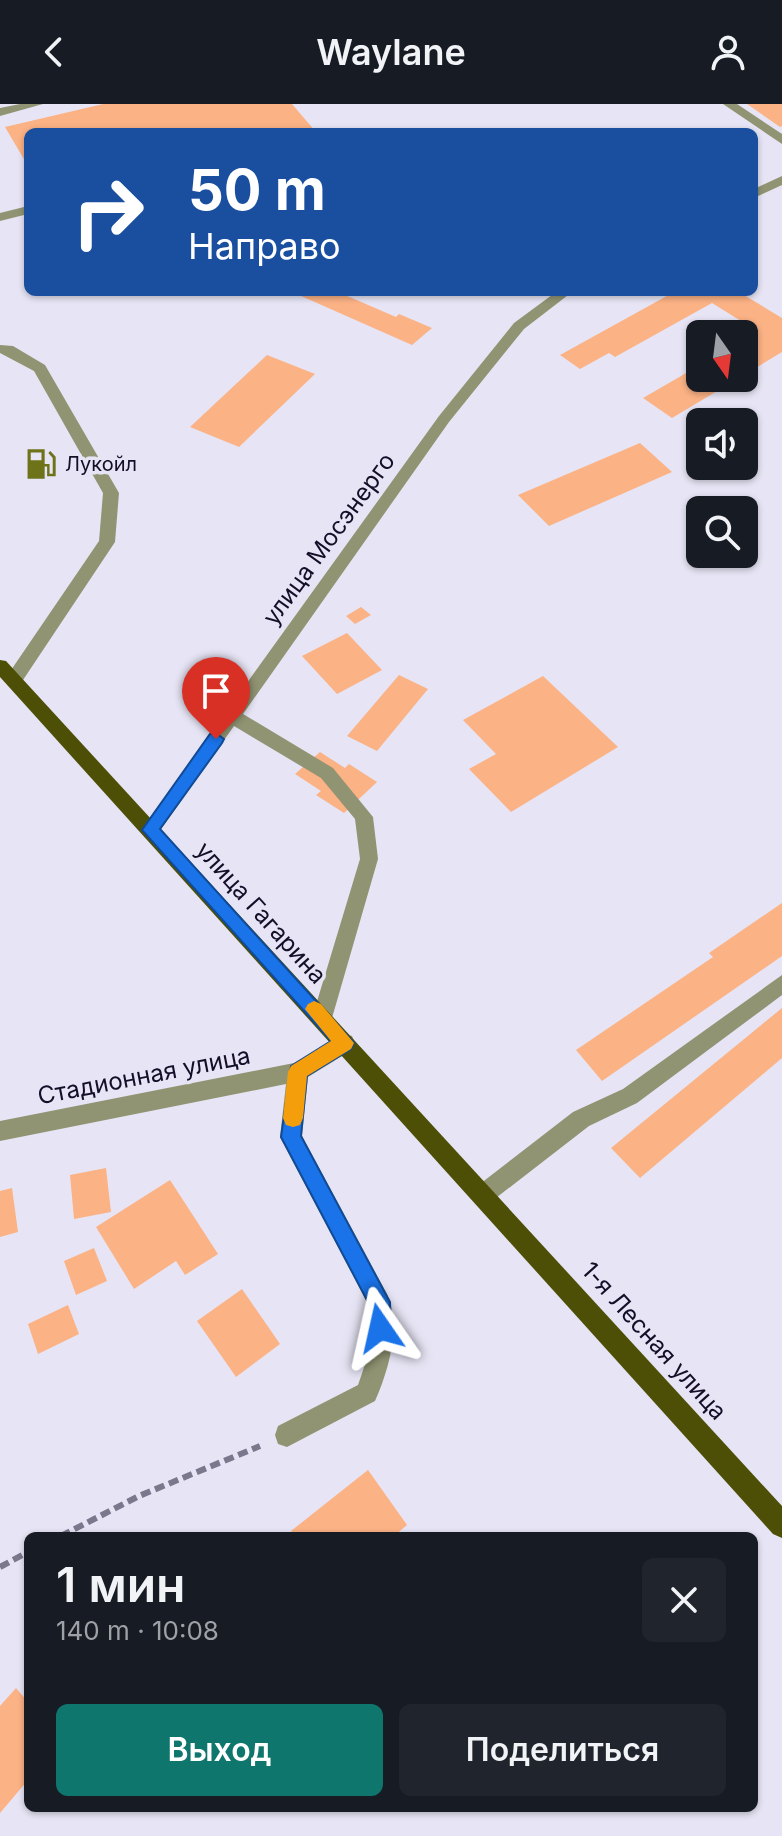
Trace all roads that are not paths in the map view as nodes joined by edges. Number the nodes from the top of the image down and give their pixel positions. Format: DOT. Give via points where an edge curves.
graph roads {
  1 [pos="37,104"];
  2 [pos="729,104"];
  3 [pos="0,112"];
  4 [pos="782,140"];
  5 [pos="782,180"];
  6 [pos="758,192"];
  7 [pos="24,211"];
  8 [pos="0,217"];
  9 [pos="560,296"];
  10 [pos="0,349"];
  11 [pos="7,674"];
  12 [pos="232,716"];
  13 [pos="150,830"];
  14 [pos="782,984"];
  15 [pos="322,1018"];
  16 [pos="345,1043"];
  17 [pos="298,1072"];
  18 [pos="0,1131"];
  19 [pos="484,1194"];
  20 [pos="287,1435"];
  21 [pos="782,1525"];
  1 -- 3 [label="street"];
  2 -- 4 [label="street"];
  5 -- 6 [label="street"];
  7 -- 8 [label="street"];
  9 -- 12 [label="street, улица Мосэнерго" via="519,326 444,419"];
  10 -- 11 [label="street" via="40,368 111,493 107,542"];
  11 -- 13 [label="main road, улица Гагарина"];
  12 -- 13 [label="street, улица Мосэнерго"];
  12 -- 15 [label="street" via="327,773 364,817 369,859"];
  13 -- 15 [label="main road, улица Гагарина"];
  14 -- 19 [label="street" via="630,1096 581,1119"];
  15 -- 16 [label="main road, улица Гагарина"];
  16 -- 17 [label="street"];
  16 -- 19 [label="main road, улица Гагарина"];
  17 -- 18 [label="street, Стадионная улица"];
  17 -- 20 [label="street" via="291,1137 379,1302 381,1353 367,1393"];
  19 -- 21 [label="main road, 1-я Лесная улица"];
}
